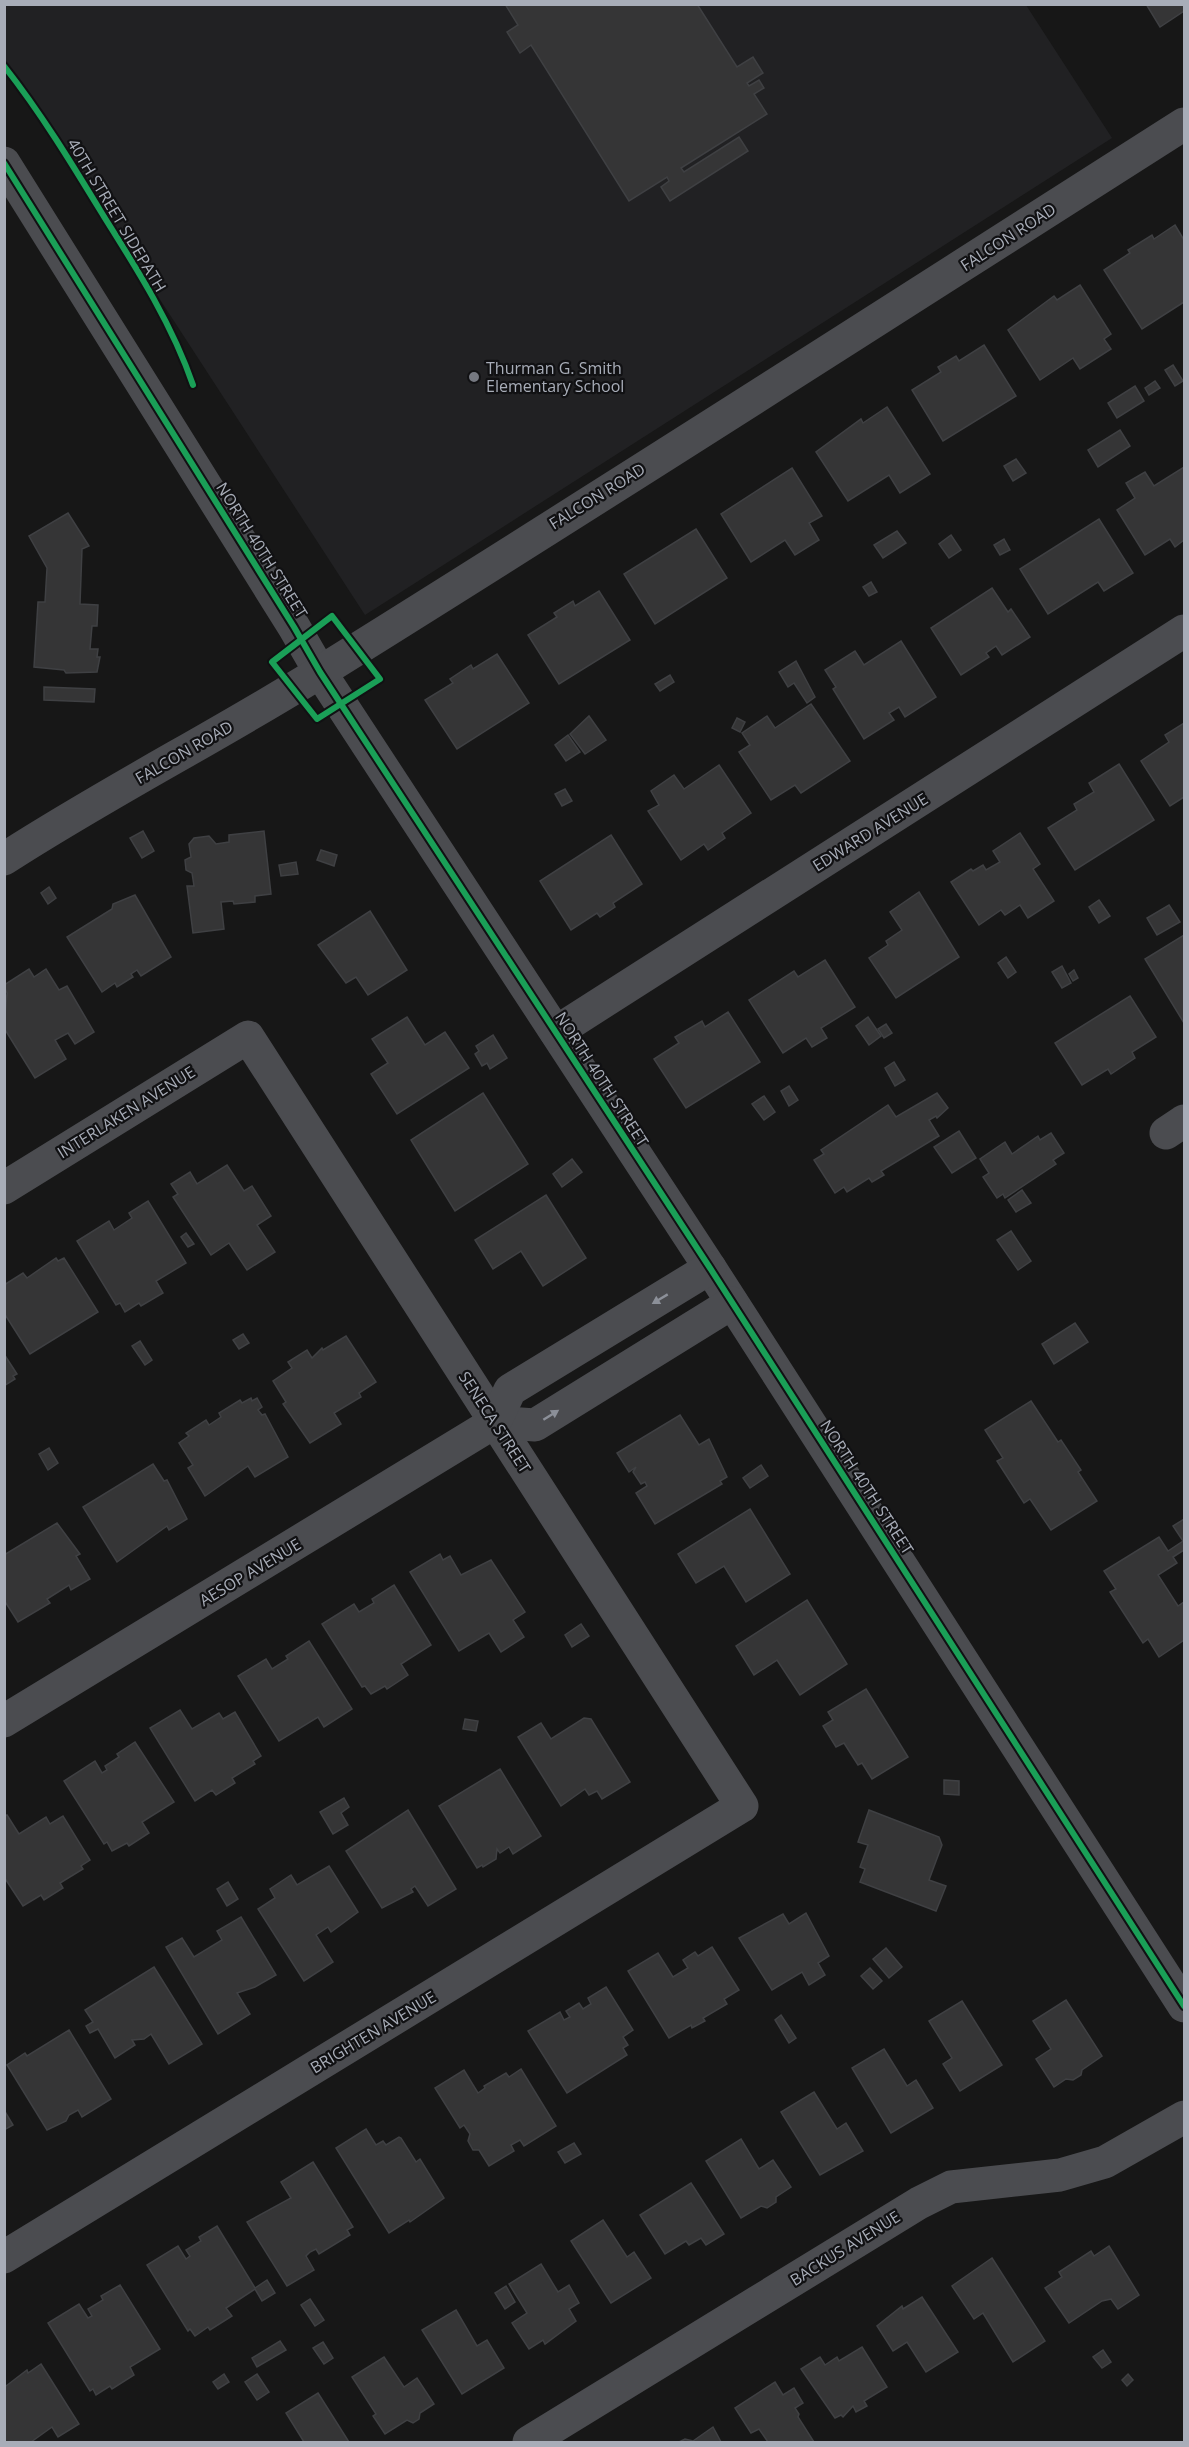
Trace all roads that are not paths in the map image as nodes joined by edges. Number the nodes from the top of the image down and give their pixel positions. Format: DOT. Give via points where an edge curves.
graph roads {
  1 [pos="1185,124"];
  2 [pos="4,163"];
  3 [pos="1185,632"];
  4 [pos="320,672"];
  5 [pos="4,859"];
  6 [pos="555,1032"];
  7 [pos="248,1037"];
  8 [pos="4,1188"];
  9 [pos="710,1268"];
  10 [pos="732,1303"];
  11 [pos="495,1422"];
  12 [pos="4,1721"];
  13 [pos="742,1806"];
  14 [pos="1185,2006"];
  15 [pos="1185,2117"];
  16 [pos="4,2257"];
  17 [pos="529,2442"];
  1 -- 4 [label="street, FALCON ROAD"];
  2 -- 4 [label="street, NORTH 40TH STREET"];
  3 -- 6 [label="street, EDWARD AVENUE"];
  4 -- 5 [label="street, FALCON ROAD"];
  4 -- 6 [label="street, NORTH 40TH STREET"];
  6 -- 9 [label="street, NORTH 40TH STREET"];
  7 -- 8 [label="street, INTERLAKEN AVENUE"];
  7 -- 11 [label="street, SENECA STREET"];
  9 -- 10 [label="street, NORTH 40TH STREET"];
  9 -- 11 [label="street, one-way" via="510,1390"];
  11 -- 10 [label="street, one-way" via="535,1425"];
  10 -- 14 [label="street, NORTH 40TH STREET"];
  11 -- 12 [label="street, AESOP AVENUE"];
  11 -- 13 [label="street, SENECA STREET"];
  13 -- 16 [label="street, BRIGHTEN AVENUE"];
  15 -- 17 [label="street, BACKUS AVENUE" via="1105,2162 1060,2175 951,2187"];
}
